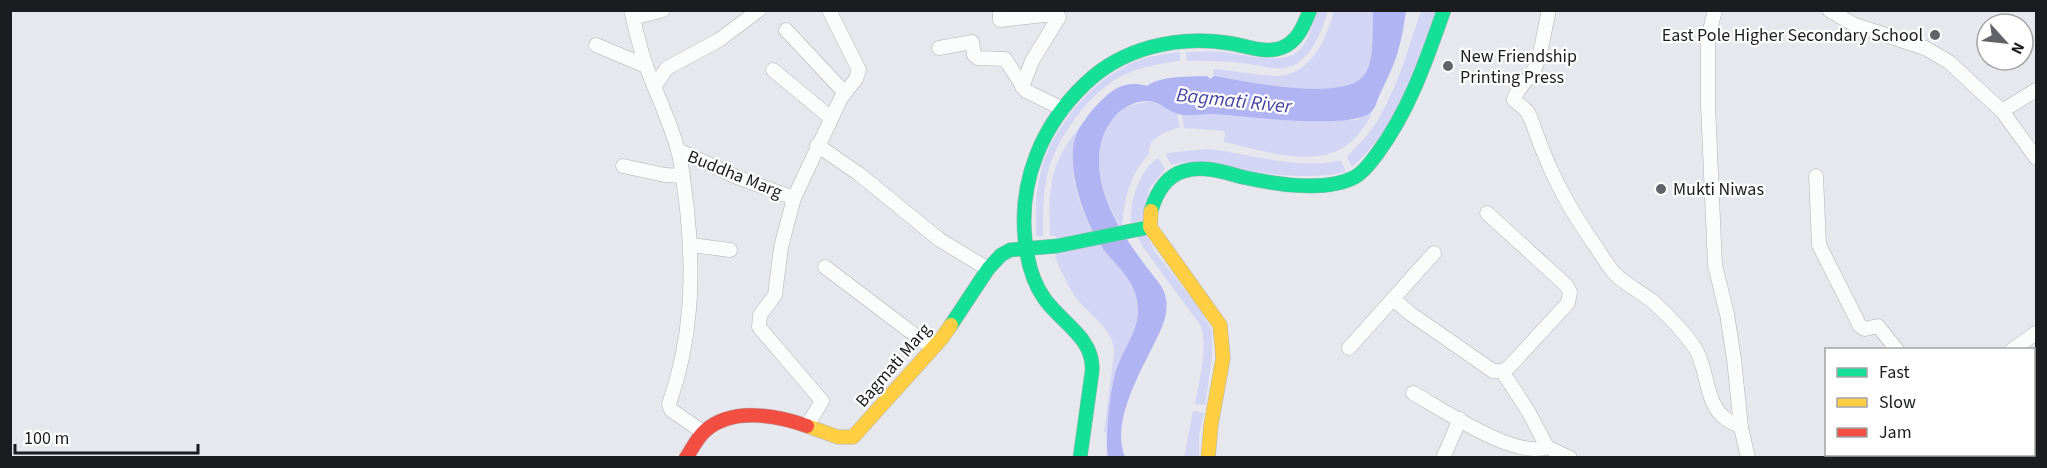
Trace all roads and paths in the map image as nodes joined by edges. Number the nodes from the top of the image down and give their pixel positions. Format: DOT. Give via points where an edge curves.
graph roads {
  1 [pos="663,10"];
  2 [pos="759,10"];
  3 [pos="829,10"];
  4 [pos="1000,10"];
  5 [pos="1310,10"];
  6 [pos="1444,10"];
  7 [pos="1549,10"];
  8 [pos="1715,10"];
  9 [pos="1828,10"];
  10 [pos="1044,13"];
  11 [pos="632,14"];
  12 [pos="1019,14"];
  13 [pos="1062,14"];
  14 [pos="786,30"];
  15 [pos="596,45"];
  16 [pos="939,48"];
  17 [pos="646,66"];
  18 [pos="773,70"];
  19 [pos="654,87"];
  20 [pos="1022,87"];
  21 [pos="2037,90"];
  22 [pos="844,93"];
  23 [pos="1063,109"];
  24 [pos="2002,111"];
  25 [pos="831,118"];
  26 [pos="817,145"];
  27 [pos="678,150"];
  28 [pos="2037,158"];
  29 [pos="623,166"];
  30 [pos="683,176"];
  31 [pos="1816,176"];
  32 [pos="794,198"];
  33 [pos="1487,213"];
  34 [pos="1150,227"];
  35 [pos="691,245"];
  36 [pos="1026,248"];
  37 [pos="730,250"];
  38 [pos="1434,253"];
  39 [pos="825,267"];
  40 [pos="988,269"];
  41 [pos="1393,299"];
  42 [pos="2037,333"];
  43 [pos="932,348"];
  44 [pos="1349,348"];
  45 [pos="1895,348"];
  46 [pos="2015,348"];
  47 [pos="1502,371"];
  48 [pos="1413,393"];
  49 [pos="1460,419"];
  50 [pos="807,426"];
  51 [pos="1741,427"];
  52 [pos="704,432"];
  53 [pos="1547,447"];
  54 [pos="687,458"];
  55 [pos="1080,458"];
  56 [pos="1208,458"];
  57 [pos="1443,458"];
  58 [pos="1570,458"];
  59 [pos="1748,458"];
  1 -- 11 [label="street"];
  2 -- 19 [label="street" via="719,40 667,68"];
  3 -- 22 [label="street" via="859,70"];
  4 -- 12 [label="street" via="1000,20"];
  5 -- 23 [label="main road" via="1292,44 1278,50 1213,41 1135,51 1102,69"];
  6 -- 34 [label="main road" via="1402,115 1381,149 1355,177 1337,183 1285,184 1215,170 1184,170 1174,173 1156,195"];
  7 -- 51 [label="street" via="1536,66 1514,100 1531,118 1549,168 1575,217 1615,273 1652,301 1694,348 1703,363 1718,412"];
  8 -- 51 [label="street" via="1708,38 1708,105 1715,265 1727,314"];
  9 -- 24 [label="street" via="1855,25 1925,48 1949,62"];
  10 -- 12 [label="street"];
  10 -- 13 [label="street"];
  11 -- 17 [label="street"];
  13 -- 20 [label="street" via="1032,61"];
  14 -- 22 [label="street"];
  15 -- 17 [label="street"];
  16 -- 20 [label="street" via="972,42 978,58 1005,59"];
  17 -- 19 [label="street"];
  18 -- 25 [label="street"];
  19 -- 27 [label="street"];
  20 -- 23 [label="street"];
  21 -- 24 [label="street"];
  22 -- 25 [label="street"];
  23 -- 36 [label="main road" via="1030,170 1025,204"];
  24 -- 28 [label="street"];
  25 -- 26 [label="street"];
  26 -- 32 [label="street"];
  26 -- 40 [label="street" via="940,240"];
  27 -- 30 [label="street"];
  27 -- 32 [label="street, Buddha Marg"];
  29 -- 30 [label="street"];
  30 -- 35 [label="street"];
  31 -- 45 [label="street" via="1819,245 1860,326 1878,326"];
  32 -- 50 [label="street" via="781,247 775,295 758,322 822,401"];
  33 -- 47 [label="street" via="1570,292 1568,303"];
  34 -- 36 [label="main road, Bagmati Marg" via="1057,246"];
  34 -- 56 [label="main road" via="1220,325 1221,366"];
  35 -- 37 [label="street"];
  35 -- 52 [label="street" via="687,339 669,404 671,410"];
  36 -- 40 [label="main road, Bagmati Marg" via="1010,250"];
  36 -- 55 [label="main road" via="1042,295 1084,343 1092,360"];
  38 -- 41 [label="street"];
  39 -- 43 [label="street"];
  40 -- 43 [label="main road, Bagmati Marg"];
  41 -- 44 [label="street"];
  41 -- 47 [label="street" via="1493,371"];
  42 -- 46 [label="street"];
  43 -- 50 [label="main road, Bagmati Marg" via="853,437 844,439"];
  47 -- 53 [label="street"];
  48 -- 49 [label="street"];
  49 -- 53 [label="street" via="1514,446"];
  49 -- 57 [label="street"];
  50 -- 52 [label="main road, Bagmati Marg" via="757,414 737,416"];
  51 -- 59 [label="street"];
  52 -- 54 [label="main road"];
  53 -- 58 [label="street"];
}
